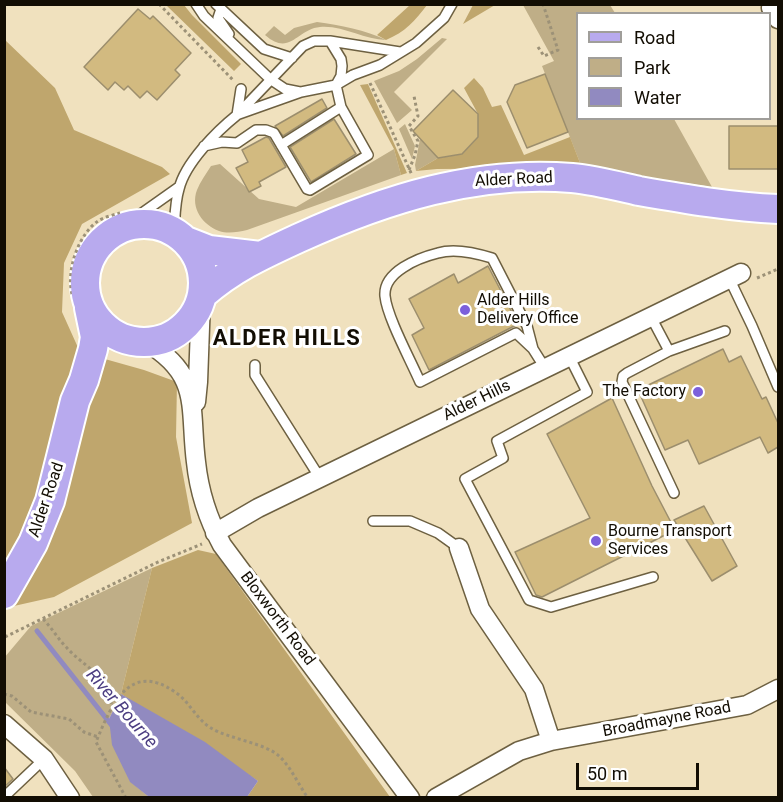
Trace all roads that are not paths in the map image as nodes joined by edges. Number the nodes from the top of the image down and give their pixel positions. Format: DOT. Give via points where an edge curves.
graph roads {
  1 [pos="196,4"];
  2 [pos="452,4"];
  3 [pos="218,7"];
  4 [pos="330,41"];
  5 [pos="237,47"];
  6 [pos="400,52"];
  7 [pos="292,58"];
  8 [pos="270,79"];
  9 [pos="336,85"];
  10 [pos="241,89"];
  11 [pos="301,93"];
  12 [pos="341,107"];
  13 [pos="237,115"];
  14 [pos="281,145"];
  15 [pos="204,146"];
  16 [pos="179,187"];
  17 [pos="778,209"];
  18 [pos="121,228"];
  19 [pos="180,236"];
  20 [pos="260,256"];
  21 [pos="735,276"];
  22 [pos="201,297"];
  23 [pos="89,306"];
  24 [pos="651,317"];
  25 [pos="725,331"];
  26 [pos="141,342"];
  27 [pos="533,348"];
  28 [pos="669,351"];
  29 [pos="569,356"];
  30 [pos="255,365"];
  31 [pos="545,368"];
  32 [pos="778,387"];
  33 [pos="75,401"];
  34 [pos="193,419"];
  35 [pos="320,478"];
  36 [pos="674,493"];
  37 [pos="373,521"];
  38 [pos="216,535"];
  39 [pos="459,548"];
  40 [pos="653,577"];
  41 [pos="4,594"];
  42 [pos="777,695"];
  43 [pos="4,724"];
  44 [pos="551,741"];
  45 [pos="44,759"];
  46 [pos="4,797"];
  47 [pos="70,798"];
  48 [pos="410,798"];
  49 [pos="436,798"];
  1 -- 5 [label="lane"];
  2 -- 6 [label="lane" via="444,18"];
  3 -- 5 [label="lane" via="218,18"];
  3 -- 7 [label="lane" via="264,49"];
  4 -- 6 [label="lane"];
  4 -- 7 [label="lane" via="314,41"];
  4 -- 9 [label="lane" via="342,66"];
  5 -- 8 [label="lane"];
  6 -- 9 [label="lane" via="380,66"];
  7 -- 8 [label="lane"];
  8 -- 11 [label="lane"];
  8 -- 13 [label="lane"];
  9 -- 11 [label="lane"];
  9 -- 12 [label="lane"];
  10 -- 13 [label="lane"];
  11 -- 13 [label="lane"];
  12 -- 14 [label="lane"];
  12 -- 14 [label="lane" via="367,156 308,190"];
  13 -- 15 [label="lane"];
  14 -- 15 [label="lane" via="274,133 256,130 237,143"];
  15 -- 16 [label="lane"];
  16 -- 18 [label="lane"];
  16 -- 19 [label="lane"];
  17 -- 20 [label="main road, Alder Road" via="711,203 574,179 484,180 452,185 415,181 350,217"];
  18 -- 19 [label="main road" via="147,223"];
  18 -- 23 [label="main road" via="100,242 88,261 84,284"];
  19 -- 20 [label="main road" via="209,250"];
  19 -- 22 [label="main road" via="201,268"];
  20 -- 22 [label="main road, Alder Road" via="224,276"];
  21 -- 24 [label="street, Alder Hills"];
  21 -- 32 [label="lane"];
  22 -- 26 [label="main road" via="191,319 179,330 165,338"];
  22 -- 34 [label="street, Bloxworth Road"];
  23 -- 26 [label="main road" via="107,329 119,337"];
  23 -- 33 [label="main road, Alder Road" via="95,337"];
  24 -- 28 [label="lane"];
  24 -- 29 [label="street, Alder Hills"];
  25 -- 28 [label="lane"];
  26 -- 33 [label="main road, Alder Road" via="106,363"];
  26 -- 34 [label="street, Bloxworth Road" via="160,350 182,372"];
  27 -- 27 [label="lane" via="516,333 420,382 385,296 388,284 393,274 439,252 476,253 492,258 527,326"];
  27 -- 31 [label="lane"];
  28 -- 36 [label="lane" via="627,373 622,382"];
  29 -- 31 [label="street, Alder Hills"];
  29 -- 40 [label="lane" via="587,392 497,441 503,458 465,478 529,600 551,607"];
  30 -- 35 [label="lane" via="255,375"];
  31 -- 35 [label="street, Alder Hills"];
  33 -- 41 [label="main road, Alder Road" via="50,501 33,543"];
  34 -- 38 [label="street, Bloxworth Road" via="200,490"];
  35 -- 38 [label="street, Alder Hills" via="258,508"];
  37 -- 39 [label="lane" via="410,521 438,533"];
  38 -- 48 [label="street, Bloxworth Road"];
  39 -- 44 [label="street" via="480,609 534,689"];
  42 -- 44 [label="street, Broadmayne Road" via="747,705"];
  43 -- 45 [label="street"];
  44 -- 49 [label="street, Broadmayne Road" via="519,751"];
  45 -- 46 [label="lane"];
  45 -- 47 [label="street"];
}
